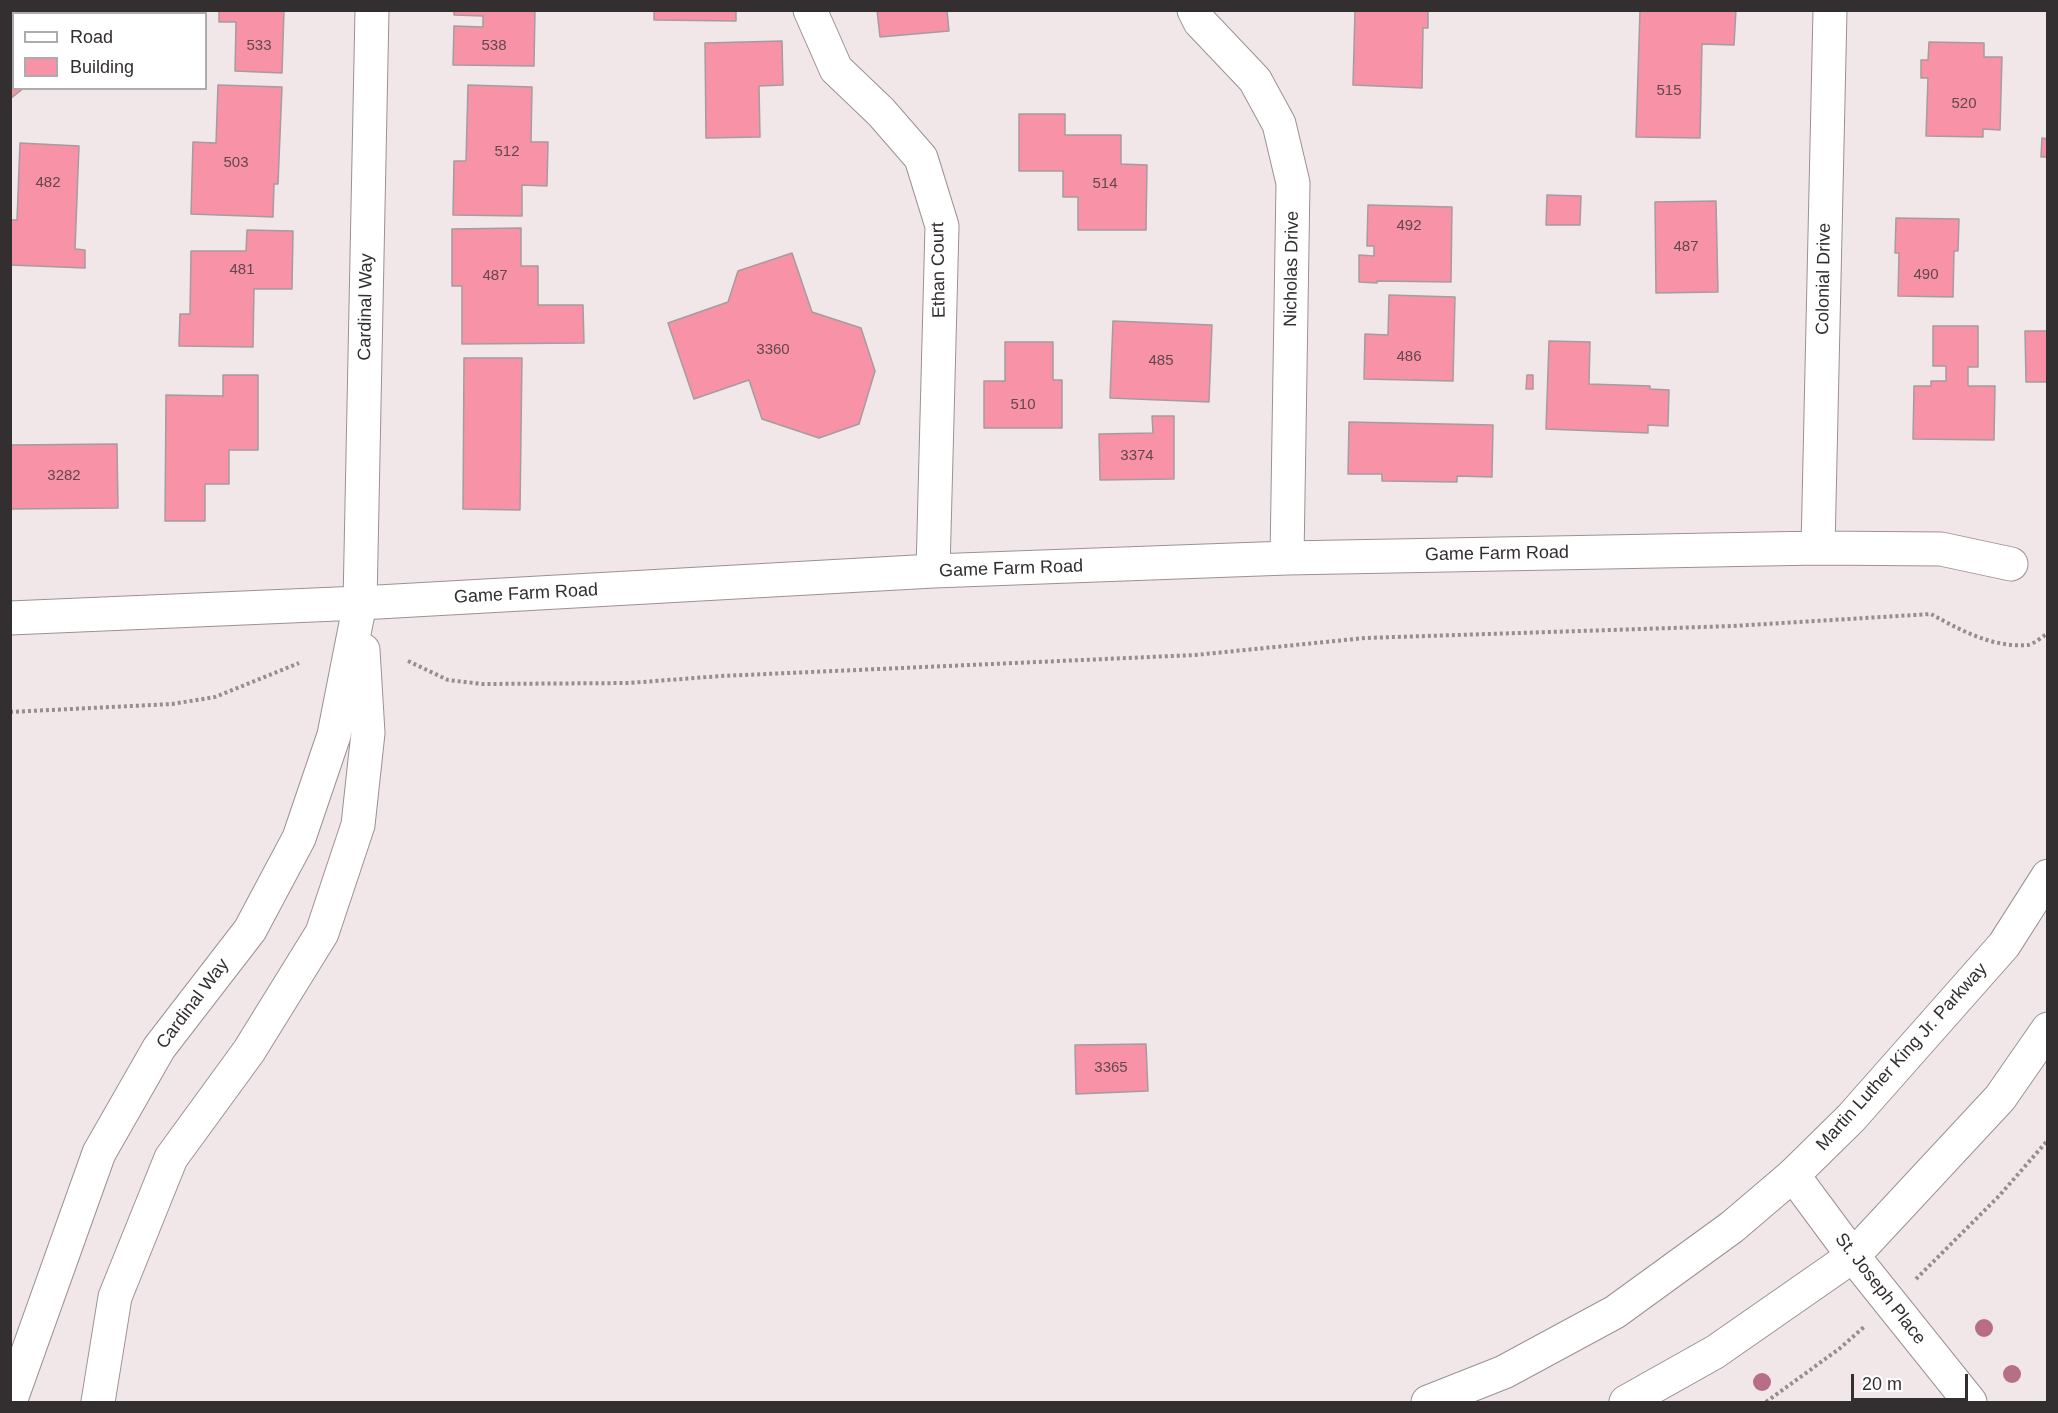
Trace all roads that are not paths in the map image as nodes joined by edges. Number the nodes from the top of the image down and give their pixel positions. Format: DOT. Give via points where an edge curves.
graph roads {
  1 [pos="372,10"];
  2 [pos="810,10"];
  3 [pos="1194,10"];
  4 [pos="1830,10"];
  5 [pos="1818,548"];
  6 [pos="1287,558"];
  7 [pos="2011,564"];
  8 [pos="933,571"];
  9 [pos="360,603"];
  10 [pos="10,618"];
  11 [pos="2048,876"];
  12 [pos="2048,1029"];
  13 [pos="1793,1175"];
  14 [pos="1852,1256"];
  15 [pos="10,1402"];
  16 [pos="98,1402"];
  17 [pos="1428,1402"];
  18 [pos="1626,1402"];
  19 [pos="1970,1402"];
  1 -- 9 [label="street, Cardinal Way"];
  2 -- 8 [label="street, Ethan Court" via="836,69 921,158 942,226"];
  3 -- 6 [label="street, Nicholas Drive" via="1200,22 1255,80 1279,124 1293,183"];
  4 -- 5 [label="street, Colonial Drive"];
  5 -- 6 [label="street, Game Farm Road"];
  5 -- 7 [label="street, Game Farm Road" via="1941,549"];
  6 -- 8 [label="street, Game Farm Road"];
  8 -- 9 [label="street, Game Farm Road"];
  9 -- 10 [label="street, Game Farm Road"];
  9 -- 15 [label="street, Cardinal Way" via="334,735 299,838 250,930 159,1048 99,1153"];
  9 -- 16 [label="street, Cardinal Way" via="368,733 354,836 322,933 249,1051 171,1158 116,1297"];
  11 -- 13 [label="street, Martin Luther King Jr. Parkway" via="2004,945 1851,1118"];
  12 -- 14 [label="street" via="2000,1098"];
  13 -- 14 [label="street, St. Joseph Place"];
  13 -- 17 [label="street, Martin Luther King Jr. Parkway" via="1732,1227 1615,1312 1504,1372"];
  14 -- 18 [label="street" via="1715,1352"];
  14 -- 19 [label="street, St. Joseph Place"];
}
